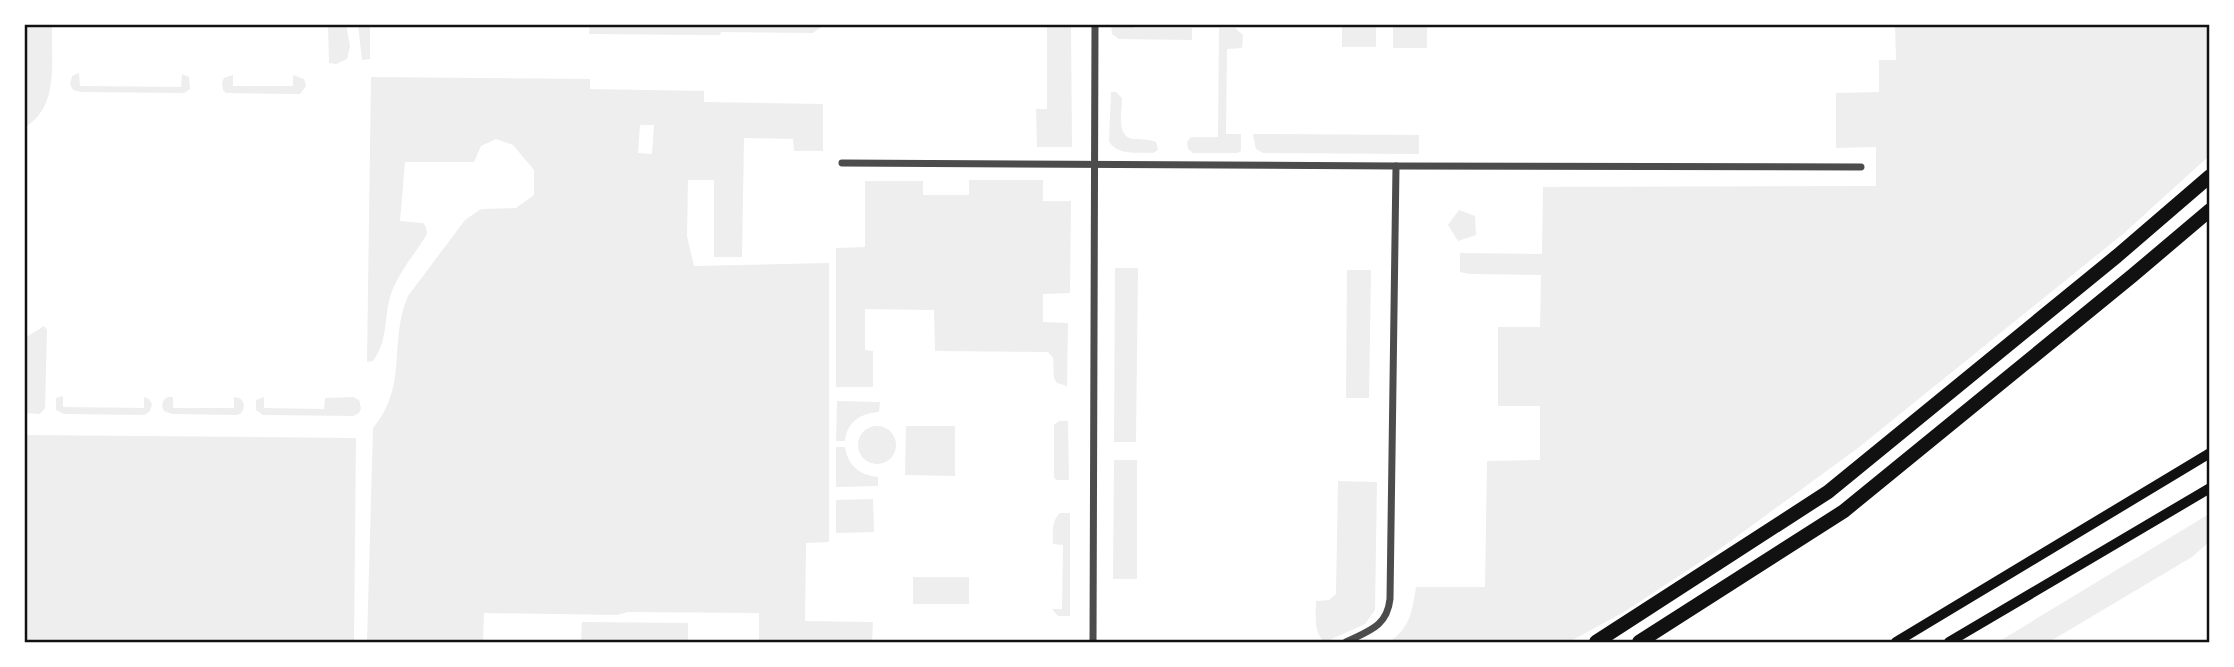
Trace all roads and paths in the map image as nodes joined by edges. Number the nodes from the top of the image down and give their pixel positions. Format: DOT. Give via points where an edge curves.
graph roads {
  1 [pos="1095,24"];
  2 [pos="842,163"];
  3 [pos="1094,163"];
  4 [pos="1395,166"];
  5 [pos="1861,167"];
  6 [pos="2210,176"];
  7 [pos="2210,209"];
  8 [pos="2210,453"];
  9 [pos="2210,488"];
  10 [pos="1093,642"];
  11 [pos="1346,642"];
  12 [pos="1596,642"];
  13 [pos="1639,642"];
  14 [pos="1896,642"];
  15 [pos="1949,642"];
  1 -- 3 [label="street"];
  2 -- 3 [label="street"];
  3 -- 4 [label="street"];
  3 -- 10 [label="street"];
  4 -- 5 [label="street"];
  4 -- 11 [label="street" via="1389,612"];
  6 -- 12 [label="highway" via="1828,492"];
  7 -- 13 [label="highway" via="1844,511"];
  8 -- 14 [label="main road"];
  9 -- 15 [label="main road"];
}
